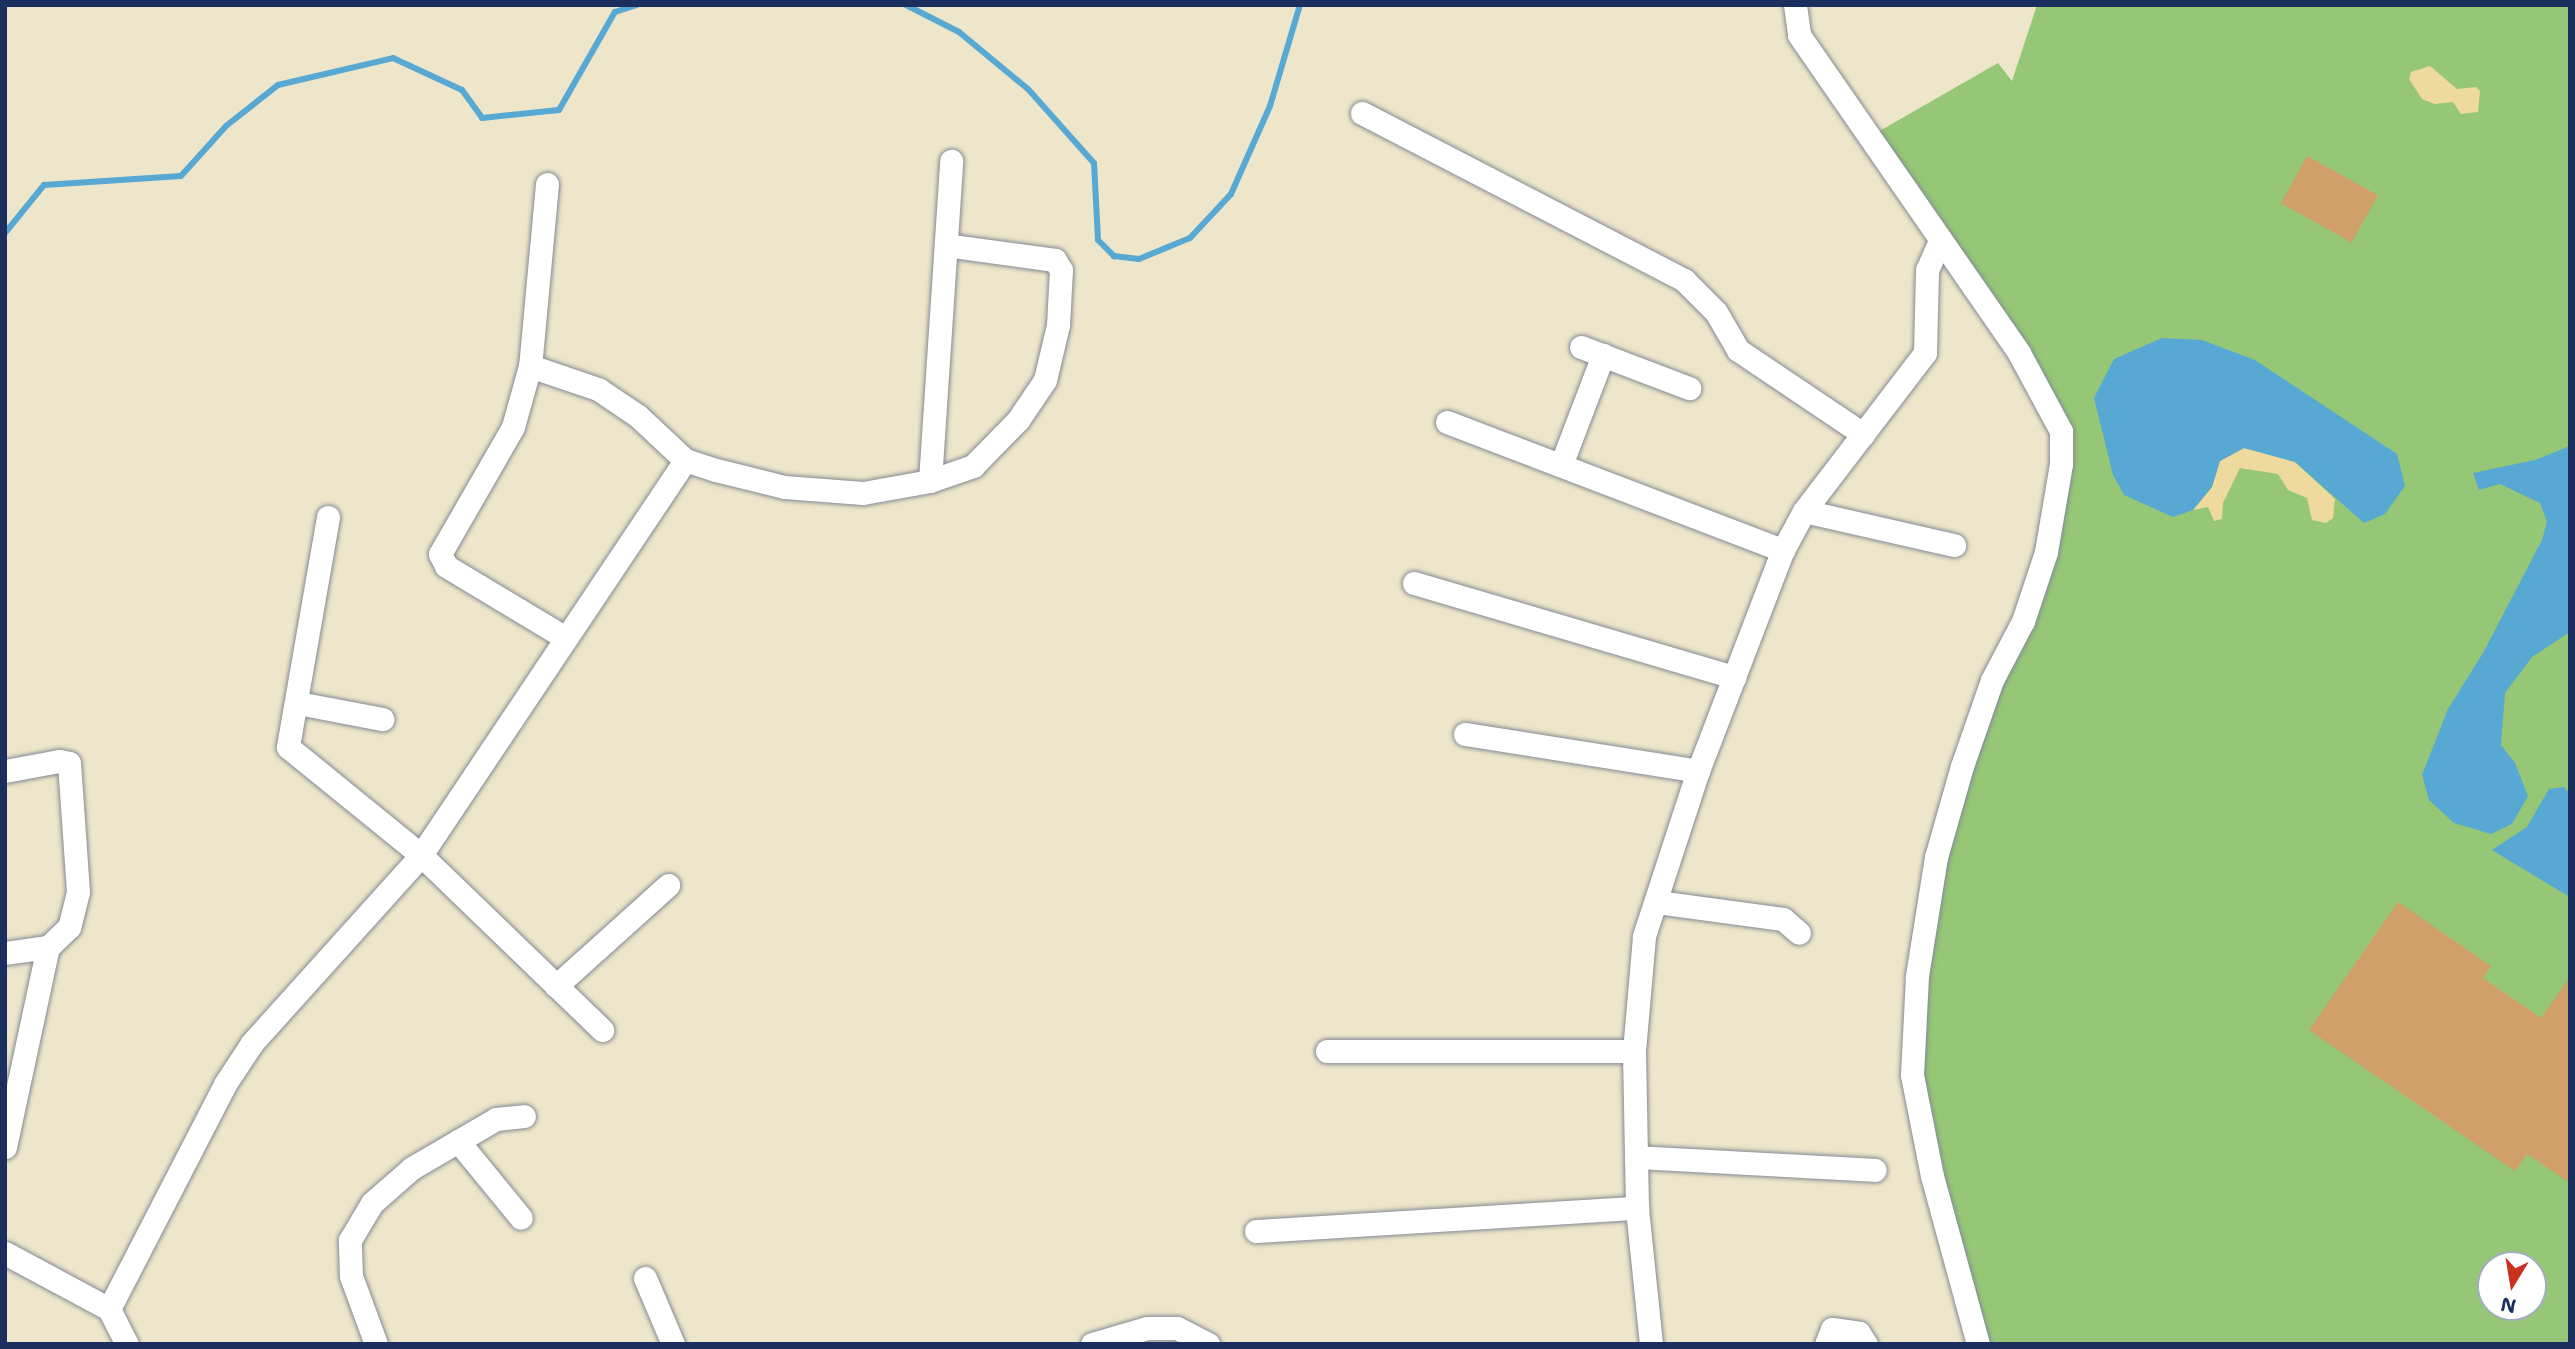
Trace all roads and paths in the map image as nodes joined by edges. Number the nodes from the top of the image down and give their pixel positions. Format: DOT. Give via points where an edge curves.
graph roads {
  1 [pos="1795,5"];
  2 [pos="1362,113"];
  3 [pos="951,160"];
  4 [pos="547,184"];
  5 [pos="1940,241"];
  6 [pos="946,245"];
  7 [pos="1581,347"];
  8 [pos="1603,355"];
  9 [pos="530,366"];
  10 [pos="1689,388"];
  11 [pos="1447,422"];
  12 [pos="1863,434"];
  13 [pos="685,460"];
  14 [pos="1561,466"];
  15 [pos="930,481"];
  16 [pos="1804,511"];
  17 [pos="328,517"];
  18 [pos="1954,545"];
  19 [pos="1783,550"];
  20 [pos="1414,583"];
  21 [pos="566,638"];
  22 [pos="1734,677"];
  23 [pos="298,703"];
  24 [pos="382,719"];
  25 [pos="1465,734"];
  26 [pos="5,771"];
  27 [pos="1698,771"];
  28 [pos="421,855"];
  29 [pos="668,885"];
  30 [pos="1657,902"];
  31 [pos="1799,933"];
  32 [pos="48,947"];
  33 [pos="5,953"];
  34 [pos="556,986"];
  35 [pos="602,1030"];
  36 [pos="1327,1051"];
  37 [pos="1633,1051"];
  38 [pos="524,1116"];
  39 [pos="458,1141"];
  40 [pos="5,1147"];
  41 [pos="1636,1157"];
  42 [pos="1875,1170"];
  43 [pos="1637,1208"];
  44 [pos="521,1218"];
  45 [pos="1256,1231"];
  46 [pos="5,1253"];
  47 [pos="645,1278"];
  48 [pos="109,1309"];
  49 [pos="127,1344"];
  50 [pos="376,1344"];
  51 [pos="673,1344"];
  52 [pos="1092,1344"];
  53 [pos="1208,1344"];
  54 [pos="1651,1344"];
  55 [pos="1826,1344"];
  56 [pos="1866,1344"];
  57 [pos="1978,1344"];
  1 -- 5 [label="street" via="1799,35"];
  2 -- 12 [label="street" via="1684,281 1716,312 1738,350"];
  3 -- 6 [label="street"];
  4 -- 9 [label="street"];
  5 -- 12 [label="street" via="1927,270 1925,353"];
  5 -- 57 [label="street" via="2019,353 2061,431 2061,464 2046,552 2023,621 1992,680 1962,766 1936,857 1917,976 1912,1075 1932,1176"];
  6 -- 15 [label="street"];
  6 -- 15 [label="street" via="1055,260 1061,270 1058,325 1045,380 1018,420 973,466"];
  7 -- 8 [label="street"];
  8 -- 10 [label="street"];
  8 -- 14 [label="street"];
  9 -- 13 [label="street" via="598,389 638,416"];
  9 -- 21 [label="street" via="513,427 440,554 446,566"];
  11 -- 14 [label="street"];
  12 -- 16 [label="street"];
  13 -- 15 [label="street" via="784,487 863,493"];
  13 -- 21 [label="street"];
  14 -- 19 [label="street"];
  16 -- 18 [label="street"];
  16 -- 19 [label="street"];
  17 -- 23 [label="street"];
  19 -- 22 [label="street"];
  20 -- 22 [label="street"];
  21 -- 28 [label="street"];
  22 -- 27 [label="street"];
  23 -- 24 [label="street"];
  23 -- 28 [label="street" via="288,747"];
  25 -- 27 [label="street"];
  26 -- 32 [label="street" via="59,761 69,764 72,772 78,892 69,928"];
  27 -- 30 [label="street"];
  28 -- 34 [label="street"];
  28 -- 48 [label="street" via="252,1043 225,1084"];
  29 -- 34 [label="street"];
  30 -- 31 [label="street" via="1783,919"];
  30 -- 37 [label="street" via="1639,972"];
  32 -- 33 [label="street"];
  32 -- 40 [label="street"];
  34 -- 35 [label="street"];
  36 -- 37 [label="street"];
  37 -- 41 [label="street"];
  38 -- 39 [label="street" via="496,1119"];
  39 -- 44 [label="street"];
  39 -- 50 [label="street" via="412,1168 372,1203 350,1240 351,1276"];
  41 -- 42 [label="street"];
  41 -- 43 [label="street"];
  43 -- 45 [label="street"];
  43 -- 54 [label="street"];
  46 -- 48 [label="street"];
  47 -- 51 [label="street"];
  48 -- 49 [label="street"];
  52 -- 53 [label="street" via="1147,1328 1177,1328"];
  55 -- 56 [label="street" via="1832,1329 1859,1333"];
}
